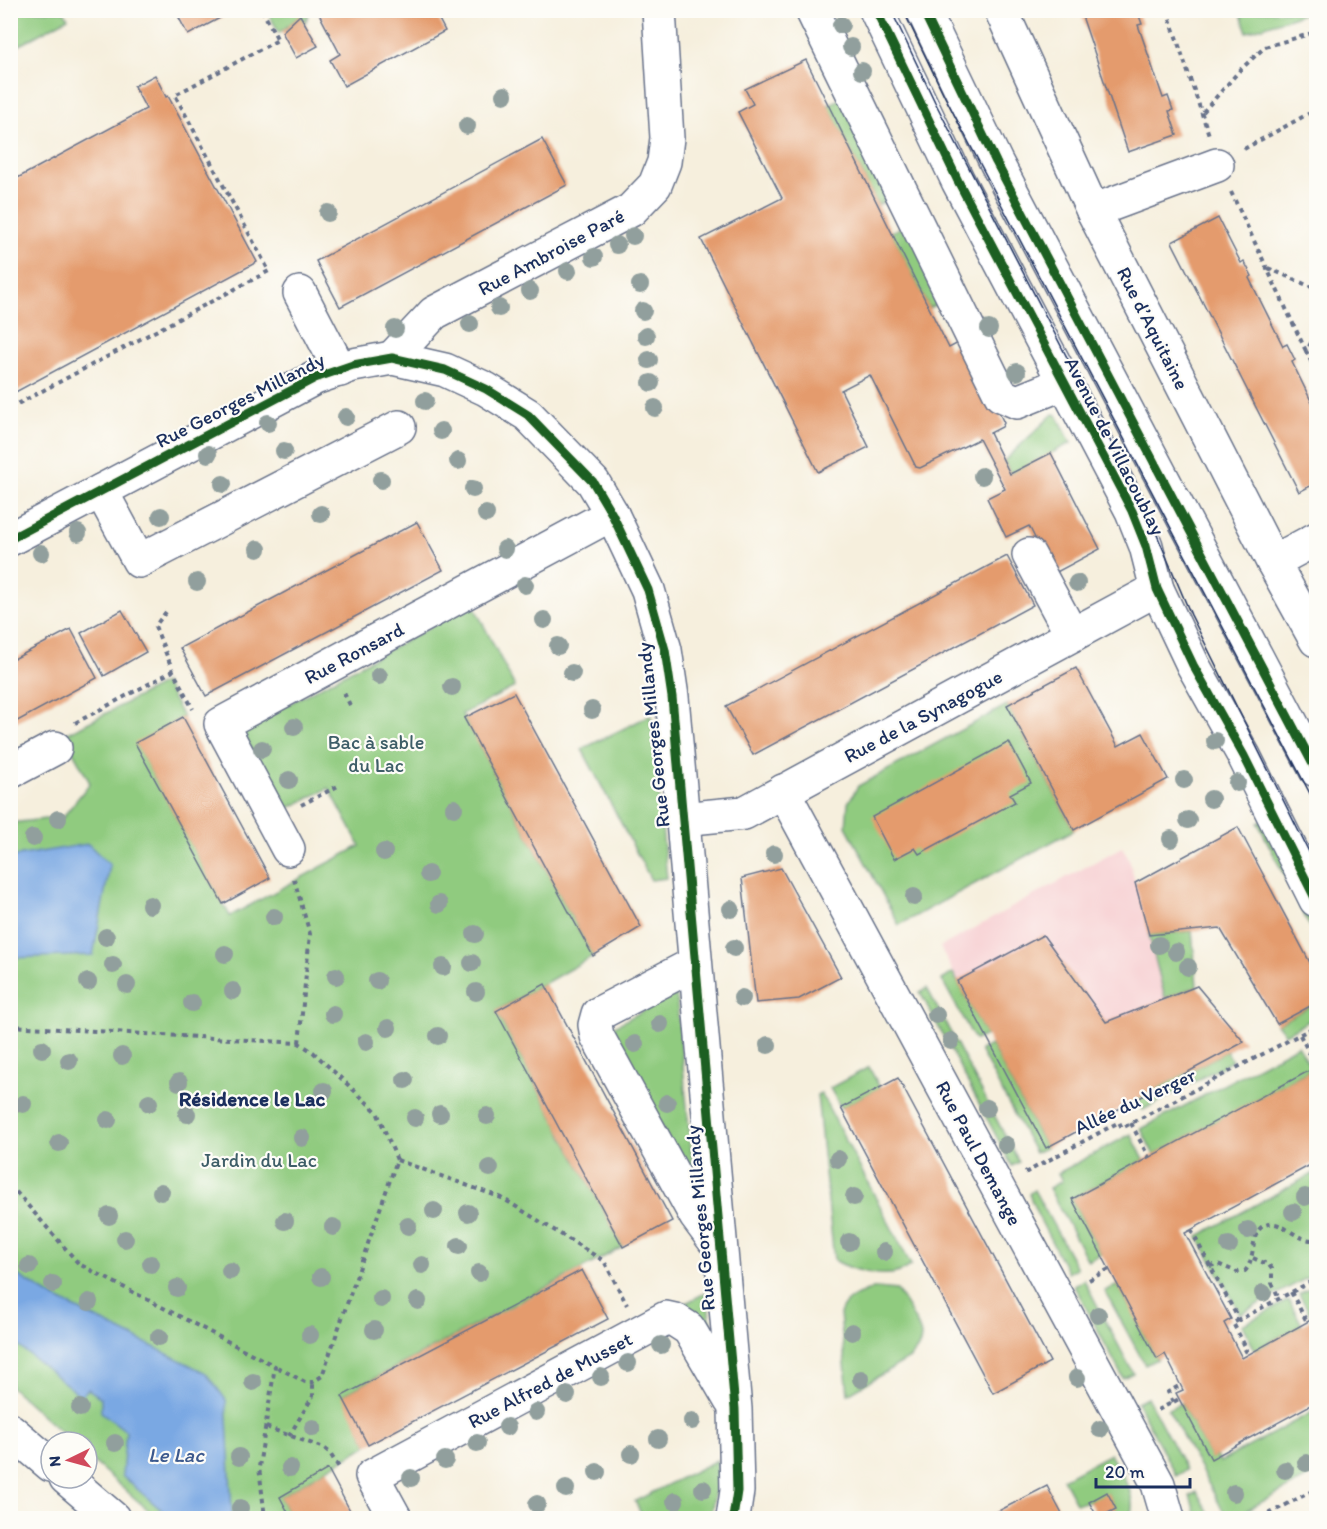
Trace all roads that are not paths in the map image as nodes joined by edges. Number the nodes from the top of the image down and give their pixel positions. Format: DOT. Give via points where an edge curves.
graph roads {
  1 [pos="659,10"];
  2 [pos="812,10"];
  3 [pos="876,10"];
  4 [pos="923,10"];
  5 [pos="1001,10"];
  6 [pos="1217,165"];
  7 [pos="1093,211"];
  8 [pos="300,293"];
  9 [pos="392,358"];
  10 [pos="340,370"];
  11 [pos="1064,383"];
  12 [pos="399,427"];
  13 [pos="101,491"];
  14 [pos="612,514"];
  15 [pos="10,539"];
  16 [pos="1317,539"];
  17 [pos="1029,555"];
  18 [pos="1274,562"];
  19 [pos="1157,590"];
  20 [pos="1072,635"];
  21 [pos="1317,640"];
  22 [pos="55,748"];
  23 [pos="1317,770"];
  24 [pos="10,772"];
  25 [pos="783,791"];
  26 [pos="681,819"];
  27 [pos="288,849"];
  28 [pos="1317,900"];
  29 [pos="694,964"];
  30 [pos="720,1248"];
  31 [pos="735,1409"];
  32 [pos="10,1430"];
  33 [pos="39,1455"];
  34 [pos="80,1490"];
  35 [pos="113,1518"];
  36 [pos="395,1518"];
  37 [pos="733,1518"];
  38 [pos="1168,1518"];
  1 -- 9 [label="street, Rue Ambroise Paré" via="667,138 664,162 655,185 631,210 434,313"];
  2 -- 11 [label="street" via="1000,395 1017,402"];
  3 -- 11 [label="street, Avenue de Villacoublay" via="958,181"];
  4 -- 23 [label="street, Avenue de Villacoublay" via="996,162"];
  5 -- 7 [label="street, Rue d’Aquitaine"];
  6 -- 7 [label="street"];
  7 -- 18 [label="street, Rue d’Aquitaine"];
  8 -- 10 [label="street"];
  9 -- 10 [label="street, Rue Georges Millandy"];
  9 -- 14 [label="street, Rue Georges Millandy" via="446,370 528,415 593,482"];
  10 -- 13 [label="street, Rue Georges Millandy" via="315,378"];
  11 -- 19 [label="street, Avenue de Villacoublay" via="1132,511"];
  12 -- 13 [label="street" via="139,561"];
  13 -- 15 [label="street, Rue Georges Millandy"];
  14 -- 26 [label="street, Rue Georges Millandy" via="648,590 665,650"];
  14 -- 27 [label="street, Rue Ronsard" via="221,724"];
  16 -- 18 [label="street"];
  17 -- 20 [label="street"];
  18 -- 21 [label="street, Rue d’Aquitaine"];
  19 -- 20 [label="street, Rue de la Synagogue"];
  19 -- 28 [label="street, Avenue de Villacoublay"];
  20 -- 25 [label="street, Rue de la Synagogue"];
  22 -- 24 [label="street"];
  25 -- 26 [label="street, Rue de la Synagogue" via="744,813"];
  25 -- 38 [label="street, Rue Paul Demange" via="1158,1484"];
  26 -- 29 [label="street, Rue Georges Millandy"];
  29 -- 30 [label="street, Rue Georges Millandy"];
  29 -- 30 [label="street" via="598,1014 595,1025 597,1036 696,1216"];
  30 -- 31 [label="street, Rue Georges Millandy"];
  31 -- 36 [label="street, Rue Alfred de Musset" via="689,1329 666,1318 372,1476"];
  31 -- 37 [label="street, Rue Georges Millandy" via="737,1491"];
  32 -- 33 [label="street"];
  34 -- 35 [label="street"];
}
